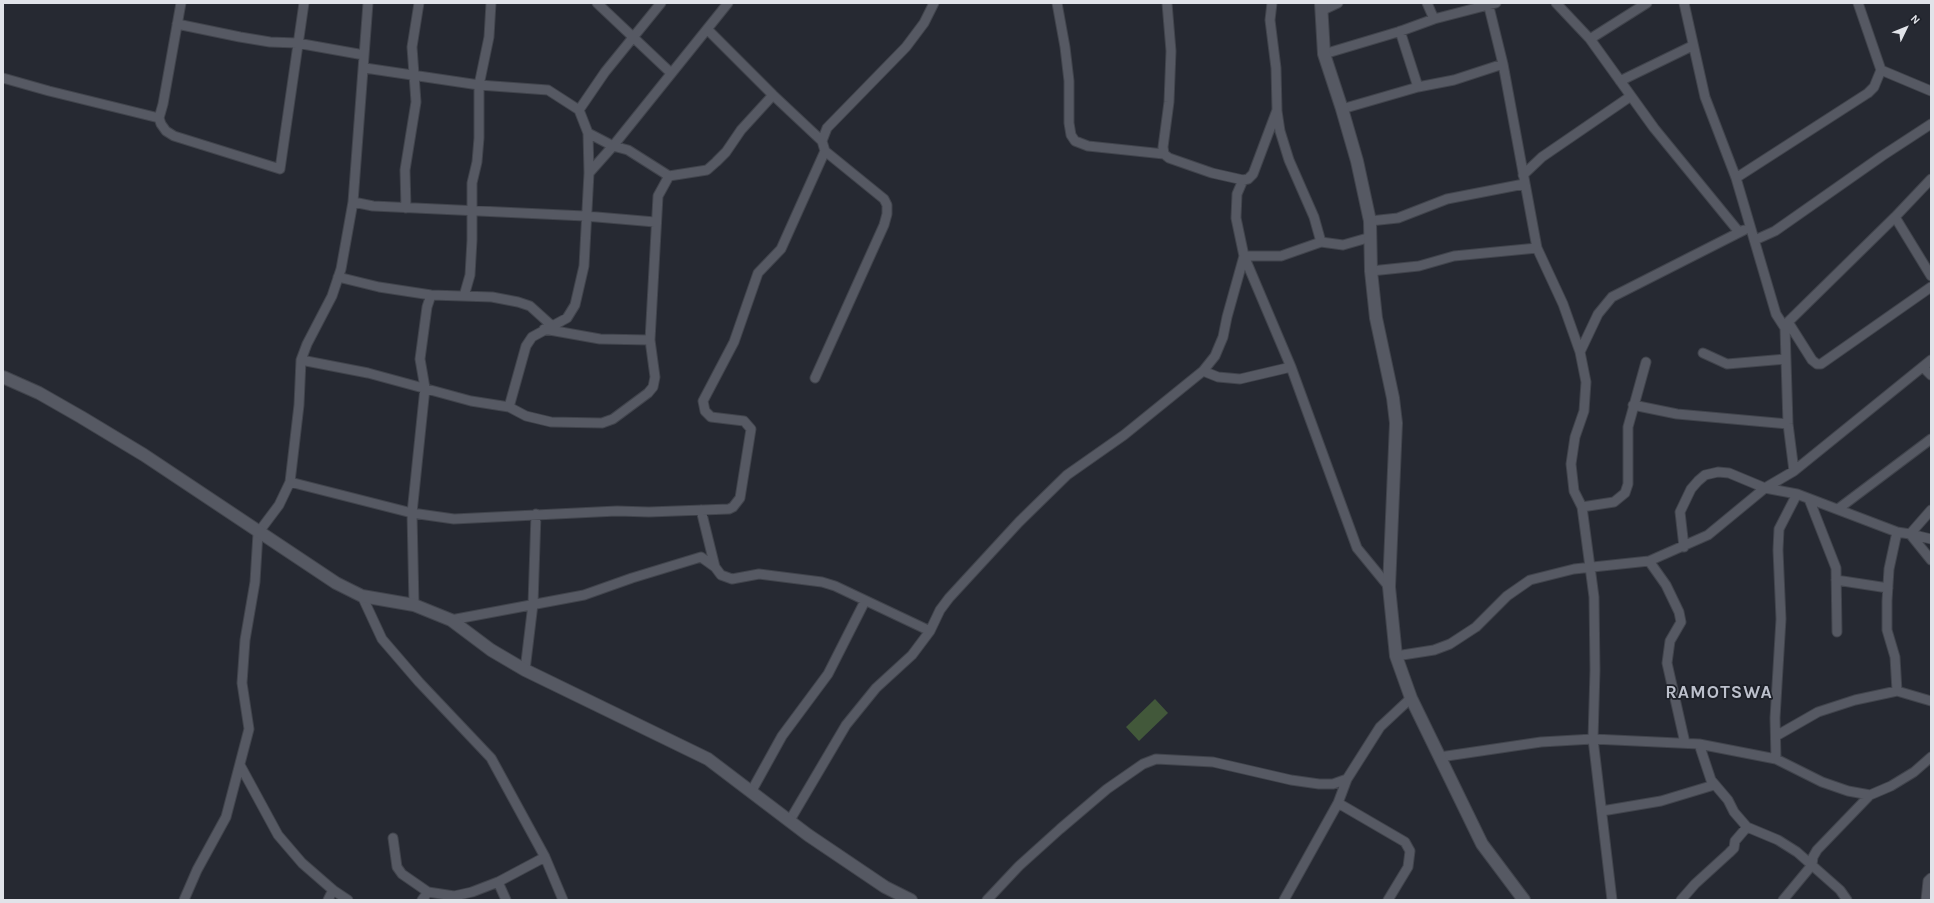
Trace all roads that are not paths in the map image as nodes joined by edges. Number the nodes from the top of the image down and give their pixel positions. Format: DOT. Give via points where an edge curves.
graph roads {
  1 [pos="181,3"];
  2 [pos="304,3"];
  3 [pos="368,3"];
  4 [pos="419,3"];
  5 [pos="491,3"];
  6 [pos="597,3"];
  7 [pos="661,3"];
  8 [pos="728,3"];
  9 [pos="934,3"];
  10 [pos="1056,3"];
  11 [pos="1167,3"];
  12 [pos="1272,3"];
  13 [pos="1338,3"];
  14 [pos="1427,3"];
  15 [pos="1556,3"];
  16 [pos="1647,3"];
  17 [pos="1684,3"];
  18 [pos="1858,3"];
  19 [pos="1491,4"];
  20 [pos="1321,7"];
  21 [pos="1434,19"];
  22 [pos="176,24"];
  23 [pos="708,30"];
  24 [pos="1400,31"];
  25 [pos="633,37"];
  26 [pos="1590,39"];
  27 [pos="297,43"];
  28 [pos="1692,46"];
  29 [pos="1324,54"];
  30 [pos="364,55"];
  31 [pos="1503,64"];
  32 [pos="365,68"];
  33 [pos="1881,70"];
  34 [pos="671,73"];
  35 [pos="415,76"];
  36 [pos="3,78"];
  37 [pos="1620,81"];
  38 [pos="479,85"];
  39 [pos="1418,88"];
  40 [pos="1931,91"];
  41 [pos="773,95"];
  42 [pos="1631,96"];
  43 [pos="1342,108"];
  44 [pos="579,110"];
  45 [pos="1277,110"];
  46 [pos="158,118"];
  47 [pos="1931,124"];
  48 [pos="588,133"];
  49 [pos="822,141"];
  50 [pos="613,146"];
  51 [pos="825,151"];
  52 [pos="1164,154"];
  53 [pos="589,173"];
  54 [pos="669,176"];
  55 [pos="1736,178"];
  56 [pos="1931,179"];
  57 [pos="1243,180"];
  58 [pos="1523,180"];
  59 [pos="353,202"];
  60 [pos="406,208"];
  61 [pos="471,211"];
  62 [pos="585,216"];
  63 [pos="1895,217"];
  64 [pos="1370,221"];
  65 [pos="655,222"];
  66 [pos="1751,227"];
  67 [pos="1739,232"];
  68 [pos="1371,237"];
  69 [pos="1755,240"];
  70 [pos="1321,242"];
  71 [pos="1537,248"];
  72 [pos="1244,256"];
  73 [pos="1371,271"];
  74 [pos="1931,276"];
  75 [pos="338,277"];
  76 [pos="1931,287"];
  77 [pos="431,295"];
  78 [pos="464,296"];
  79 [pos="1786,325"];
  80 [pos="548,327"];
  81 [pos="650,340"];
  82 [pos="1580,352"];
  83 [pos="1703,353"];
  84 [pos="1786,359"];
  85 [pos="300,360"];
  86 [pos="1931,360"];
  87 [pos="1646,362"];
  88 [pos="1292,367"];
  89 [pos="1923,367"];
  90 [pos="1203,371"];
  91 [pos="1931,375"];
  92 [pos="3,377"];
  93 [pos="816,378"];
  94 [pos="426,388"];
  95 [pos="1633,405"];
  96 [pos="509,407"];
  97 [pos="1788,424"];
  98 [pos="1931,439"];
  99 [pos="1794,471"];
  100 [pos="290,482"];
  101 [pos="1766,488"];
  102 [pos="1797,494"];
  103 [pos="1809,498"];
  104 [pos="1582,507"];
  105 [pos="1838,509"];
  106 [pos="701,510"];
  107 [pos="1931,510"];
  108 [pos="412,513"];
  109 [pos="536,514"];
  110 [pos="1897,532"];
  111 [pos="258,533"];
  112 [pos="1910,534"];
  113 [pos="1931,539"];
  114 [pos="1684,547"];
  115 [pos="1931,560"];
  116 [pos="1649,561"];
  117 [pos="715,567"];
  118 [pos="1590,567"];
  119 [pos="1836,580"];
  120 [pos="1389,587"];
  121 [pos="1888,588"];
  122 [pos="362,596"];
  123 [pos="865,601"];
  124 [pos="533,604"];
  125 [pos="414,605"];
  126 [pos="451,620"];
  127 [pos="930,631"];
  128 [pos="1837,632"];
  129 [pos="1396,656"];
  130 [pos="525,670"];
  131 [pos="1897,691"];
  132 [pos="1411,698"];
  133 [pos="1931,701"];
  134 [pos="1776,736"];
  135 [pos="1593,739"];
  136 [pos="1685,743"];
  137 [pos="1698,744"];
  138 [pos="1440,757"];
  139 [pos="1931,758"];
  140 [pos="1776,759"];
  141 [pos="240,765"];
  142 [pos="1347,779"];
  143 [pos="1714,785"];
  144 [pos="751,792"];
  145 [pos="1870,795"];
  146 [pos="1338,803"];
  147 [pos="1602,811"];
  148 [pos="790,820"];
  149 [pos="1747,827"];
  150 [pos="393,838"];
  151 [pos="545,857"];
  152 [pos="1812,865"];
  153 [pos="1931,878"];
  154 [pos="498,882"];
  155 [pos="333,890"];
  156 [pos="428,892"];
  157 [pos="455,898"];
  158 [pos="184,900"];
  159 [pos="328,900"];
  160 [pos="348,900"];
  161 [pos="422,900"];
  162 [pos="506,900"];
  163 [pos="563,900"];
  164 [pos="911,900"];
  165 [pos="987,900"];
  166 [pos="1284,900"];
  167 [pos="1388,900"];
  168 [pos="1524,900"];
  169 [pos="1612,900"];
  170 [pos="1681,900"];
  171 [pos="1783,900"];
  172 [pos="1847,900"];
  173 [pos="1926,900"];
  1 -- 22 [label="street"];
  2 -- 27 [label="street"];
  3 -- 30 [label="street"];
  4 -- 35 [label="street" via="412,47"];
  5 -- 38 [label="street" via="489,37"];
  6 -- 25 [label="street"];
  7 -- 25 [label="street"];
  8 -- 23 [label="street"];
  9 -- 49 [label="street" via="924,23 906,47 831,124"];
  10 -- 52 [label="street" via="1069,81 1069,123 1075,141 1088,146"];
  11 -- 52 [label="street" via="1171,51"];
  12 -- 45 [label="street" via="1270,20 1276,68"];
  13 -- 20 [label="street"];
  14 -- 21 [label="street"];
  15 -- 26 [label="street"];
  16 -- 26 [label="street"];
  17 -- 28 [label="street"];
  18 -- 33 [label="street"];
  19 -- 21 [label="street"];
  19 -- 31 [label="street"];
  20 -- 29 [label="street"];
  21 -- 24 [label="street"];
  22 -- 27 [label="street" via="240,38"];
  22 -- 46 [label="street" via="174,50"];
  23 -- 34 [label="street"];
  23 -- 41 [label="street"];
  24 -- 29 [label="street"];
  24 -- 39 [label="street"];
  25 -- 34 [label="street"];
  25 -- 44 [label="street"];
  26 -- 37 [label="street"];
  27 -- 30 [label="street"];
  27 -- 46 [label="street" via="280,169 174,136 166,131"];
  28 -- 37 [label="street"];
  28 -- 55 [label="street" via="1705,97"];
  29 -- 43 [label="street"];
  30 -- 32 [label="street"];
  31 -- 39 [label="street" via="1454,80"];
  31 -- 58 [label="street"];
  32 -- 35 [label="street"];
  32 -- 59 [label="street"];
  33 -- 40 [label="street"];
  33 -- 55 [label="street" via="1876,83 1868,93"];
  34 -- 50 [label="street"];
  35 -- 38 [label="street"];
  35 -- 60 [label="street" via="416,102 405,170"];
  36 -- 46 [label="street"];
  37 -- 42 [label="street"];
  38 -- 44 [label="street" via="548,90"];
  38 -- 61 [label="street" via="479,138 472,183"];
  39 -- 43 [label="street"];
  41 -- 49 [label="street"];
  41 -- 54 [label="street" via="741,130 726,152 707,170"];
  42 -- 58 [label="street" via="1542,157"];
  42 -- 67 [label="street" via="1687,170"];
  43 -- 64 [label="street"];
  44 -- 48 [label="street"];
  45 -- 57 [label="street" via="1253,174"];
  45 -- 70 [label="street" via="1289,160 1314,217"];
  47 -- 69 [label="street" via="1775,231"];
  48 -- 50 [label="street"];
  48 -- 53 [label="street"];
  49 -- 51 [label="street"];
  50 -- 53 [label="street"];
  50 -- 54 [label="street" via="628,150"];
  51 -- 93 [label="street" via="884,199 887,214"];
  51 -- 106 [label="street" via="781,249 758,273 734,342 703,401 705,411 711,417 744,421 751,429 737,504 729,509"];
  52 -- 57 [label="street" via="1212,173"];
  53 -- 62 [label="street"];
  54 -- 65 [label="street" via="658,196"];
  55 -- 66 [label="street"];
  56 -- 63 [label="street"];
  57 -- 72 [label="street" via="1236,194 1236,218"];
  58 -- 64 [label="street" via="1448,199 1398,218"];
  58 -- 71 [label="street"];
  59 -- 60 [label="street"];
  59 -- 75 [label="street"];
  60 -- 61 [label="street"];
  61 -- 62 [label="street"];
  61 -- 78 [label="street" via="470,275"];
  62 -- 65 [label="street"];
  62 -- 80 [label="street" via="584,266 575,306 567,318"];
  63 -- 74 [label="street"];
  63 -- 79 [label="street"];
  64 -- 68 [label="street"];
  65 -- 81 [label="street"];
  66 -- 67 [label="street"];
  66 -- 69 [label="street"];
  67 -- 82 [label="street" via="1612,297 1598,314"];
  68 -- 70 [label="street" via="1342,245"];
  68 -- 73 [label="street"];
  69 -- 79 [label="street" via="1776,314"];
  70 -- 72 [label="street" via="1281,256"];
  71 -- 73 [label="street" via="1454,256 1419,266"];
  71 -- 82 [label="street" via="1563,304"];
  72 -- 88 [label="street"];
  72 -- 90 [label="street" via="1223,337 1215,356"];
  73 -- 120 [label="street" via="1376,318 1396,423"];
  75 -- 77 [label="street" via="379,288"];
  75 -- 85 [label="street" via="332,296"];
  76 -- 79 [label="street" via="1821,364 1812,360"];
  77 -- 78 [label="street"];
  77 -- 94 [label="street" via="420,360"];
  78 -- 80 [label="street" via="492,297 530,306"];
  79 -- 84 [label="street"];
  80 -- 81 [label="street" via="600,339"];
  80 -- 96 [label="street" via="532,337 526,346"];
  81 -- 96 [label="street" via="655,377 653,387 613,419 602,423 551,422 526,416"];
  82 -- 104 [label="street" via="1586,382 1584,411 1575,437 1571,464 1574,491"];
  83 -- 84 [label="street" via="1727,364"];
  84 -- 97 [label="street"];
  85 -- 94 [label="street" via="368,373"];
  85 -- 100 [label="street" via="299,405"];
  86 -- 89 [label="street"];
  87 -- 95 [label="street"];
  88 -- 90 [label="street" via="1240,379 1218,377"];
  88 -- 120 [label="street" via="1357,548"];
  89 -- 91 [label="street"];
  89 -- 99 [label="street"];
  90 -- 127 [label="street" via="1124,435 1067,475 1019,522 949,598"];
  92 -- 111 [label="street" via="82,417 144,455"];
  94 -- 96 [label="street" via="471,401"];
  94 -- 108 [label="street"];
  95 -- 97 [label="street" via="1677,414"];
  95 -- 104 [label="street" via="1628,427 1628,484 1625,493 1614,502"];
  97 -- 99 [label="street"];
  98 -- 105 [label="street"];
  99 -- 101 [label="street"];
  100 -- 108 [label="street"];
  100 -- 111 [label="street" via="279,505"];
  101 -- 102 [label="street"];
  101 -- 114 [label="street" via="1708,535"];
  101 -- 114 [label="street" via="1729,473 1718,472 1705,475 1698,480 1691,488 1680,512"];
  102 -- 103 [label="street"];
  102 -- 134 [label="street" via="1779,529 1781,619"];
  103 -- 105 [label="street"];
  103 -- 119 [label="street" via="1834,560"];
  104 -- 118 [label="street"];
  105 -- 110 [label="street"];
  106 -- 109 [label="street"];
  106 -- 117 [label="street"];
  107 -- 112 [label="street"];
  108 -- 109 [label="street" via="454,519"];
  108 -- 125 [label="street"];
  109 -- 124 [label="street"];
  110 -- 112 [label="street"];
  110 -- 121 [label="street" via="1889,569"];
  111 -- 122 [label="street" via="336,583"];
  111 -- 141 [label="street" via="255,582 245,640 242,683 249,729"];
  112 -- 113 [label="street"];
  112 -- 115 [label="street"];
  114 -- 116 [label="street"];
  116 -- 118 [label="street"];
  116 -- 136 [label="street" via="1666,585 1681,622 1670,641 1666,663"];
  117 -- 123 [label="street" via="721,575 732,579 759,574 822,582"];
  117 -- 124 [label="street" via="706,559 696,558 584,595"];
  118 -- 129 [label="street" via="1530,580 1507,596 1476,627 1450,644 1434,650"];
  118 -- 135 [label="street" via="1594,597"];
  119 -- 121 [label="street"];
  119 -- 128 [label="street"];
  120 -- 129 [label="street"];
  121 -- 131 [label="street" via="1888,630 1895,657"];
  122 -- 125 [label="street"];
  122 -- 151 [label="street" via="382,638 419,682 491,758"];
  123 -- 127 [label="street"];
  123 -- 144 [label="street" via="828,674 782,736"];
  124 -- 126 [label="street"];
  124 -- 130 [label="street"];
  125 -- 126 [label="street"];
  126 -- 130 [label="street" via="491,650"];
  127 -- 148 [label="street" via="912,655 876,688 846,724"];
  129 -- 132 [label="street"];
  130 -- 144 [label="street" via="708,759"];
  131 -- 133 [label="street"];
  131 -- 134 [label="street" via="1855,700 1818,712"];
  132 -- 138 [label="street"];
  132 -- 142 [label="street" via="1380,727"];
  134 -- 140 [label="street"];
  135 -- 136 [label="street"];
  135 -- 138 [label="street" via="1541,742"];
  135 -- 147 [label="street"];
  136 -- 137 [label="street"];
  137 -- 140 [label="street"];
  137 -- 143 [label="street"];
  138 -- 168 [label="street" via="1482,844"];
  139 -- 145 [label="street" via="1892,786"];
  140 -- 145 [label="street" via="1822,782"];
  141 -- 155 [label="street" via="278,835 302,863"];
  141 -- 158 [label="street" via="226,817"];
  142 -- 146 [label="street"];
  142 -- 165 [label="street" via="1333,784 1319,784 1213,762 1156,759 1126,774 1107,789 1019,866"];
  143 -- 147 [label="street" via="1661,801"];
  143 -- 149 [label="street"];
  144 -- 148 [label="street"];
  145 -- 152 [label="street" via="1817,850"];
  146 -- 166 [label="street"];
  146 -- 167 [label="street" via="1405,842 1410,850 1408,867"];
  147 -- 169 [label="street"];
  148 -- 164 [label="street" via="885,887"];
  149 -- 152 [label="street" via="1778,840"];
  149 -- 170 [label="street" via="1735,841 1734,848 1729,854"];
  150 -- 156 [label="street" via="397,867 402,874"];
  151 -- 154 [label="street"];
  151 -- 163 [label="street"];
  152 -- 171 [label="street"];
  152 -- 172 [label="street" via="1840,890"];
  153 -- 173 [label="street" via="1928,881"];
  154 -- 157 [label="street"];
  154 -- 162 [label="street"];
  155 -- 159 [label="street"];
  155 -- 160 [label="street"];
  156 -- 157 [label="street"];
  156 -- 161 [label="street"];
}
